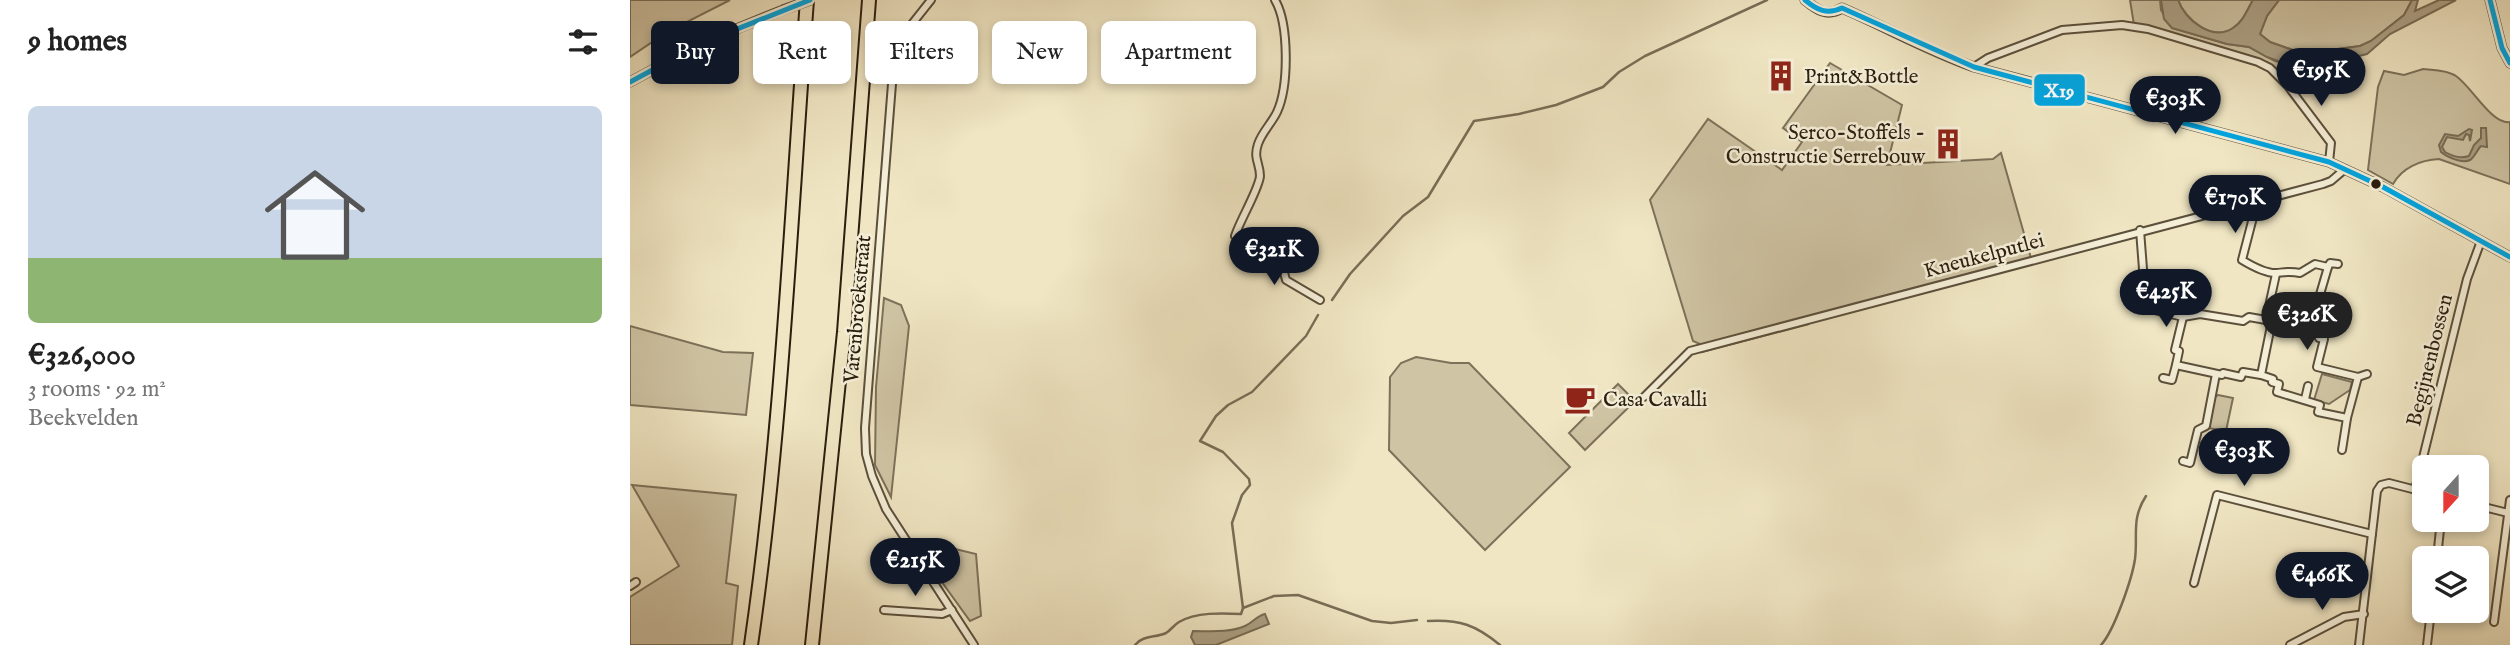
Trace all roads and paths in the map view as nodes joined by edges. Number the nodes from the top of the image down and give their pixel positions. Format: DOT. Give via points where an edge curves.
graph roads {
  1 [pos="808,0"];
  2 [pos="869,0"];
  3 [pos="931,0"];
  4 [pos="1275,0"];
  5 [pos="1805,0"];
  6 [pos="2490,0"];
  7 [pos="1840,4"];
  8 [pos="2510,63"];
  9 [pos="1974,66"];
  10 [pos="630,82"];
  11 [pos="2329,162"];
  12 [pos="2345,169"];
  13 [pos="2257,202"];
  14 [pos="2140,230"];
  15 [pos="2481,241"];
  16 [pos="2510,257"];
  17 [pos="2338,264"];
  18 [pos="2328,267"];
  19 [pos="2276,274"];
  20 [pos="1320,300"];
  21 [pos="2183,317"];
  22 [pos="2266,320"];
  23 [pos="2176,365"];
  24 [pos="2317,367"];
  25 [pos="2216,374"];
  26 [pos="2367,374"];
  27 [pos="2260,375"];
  28 [pos="2315,376"];
  29 [pos="2358,377"];
  30 [pos="2163,378"];
  31 [pos="2308,386"];
  32 [pos="1644,397"];
  33 [pos="2305,399"];
  34 [pos="2347,418"];
  35 [pos="2342,450"];
  36 [pos="2423,455"];
  37 [pos="2183,461"];
  38 [pos="2412,488"];
  39 [pos="2510,500"];
  40 [pos="2489,508"];
  41 [pos="2509,513"];
  42 [pos="2372,534"];
  43 [pos="2194,583"];
  44 [pos="884,610"];
  45 [pos="952,610"];
  46 [pos="2364,614"];
  47 [pos="2494,622"];
  48 [pos="2430,623"];
  49 [pos="751,645"];
  50 [pos="812,645"];
  51 [pos="974,645"];
  52 [pos="2290,645"];
  53 [pos="2359,645"];
  54 [pos="2427,645"];
  1 -- 10 [label="street, bridge" via="702,43"];
  1 -- 49 [label="highway" via="778,398"];
  2 -- 50 [label="highway" via="844,332"];
  3 -- 45 [label="street, Varenbroekstraat" via="904,34 892,71 865,428 866,454 887,509"];
  4 -- 20 [label="street" via="1283,30 1282,95 1259,141 1255,155 1260,177 1235,236 1246,248 1282,265 1286,280"];
  5 -- 7 [label="street" via="1825,13 1833,13"];
  6 -- 8 [label="street"];
  7 -- 9 [label="street"];
  9 -- 11 [label="street"];
  9 -- 11 [label="street" via="2062,30 2122,25 2159,33 2258,62 2276,72 2331,143"];
  11 -- 12 [label="street"];
  12 -- 13 [label="street, Kneukelputlei" via="2331,181"];
  12 -- 15 [label="street"];
  13 -- 14 [label="street, Kneukelputlei"];
  13 -- 19 [label="street" via="2242,260"];
  14 -- 21 [label="street" via="2146,308"];
  14 -- 32 [label="street, Kneukelputlei" via="1690,351"];
  15 -- 16 [label="street"];
  15 -- 36 [label="street, Begijnenbossen" via="2467,279"];
  17 -- 18 [label="street"];
  18 -- 19 [label="street" via="2315,264 2301,273 2286,270"];
  18 -- 24 [label="street" via="2316,308 2322,322 2319,338 2324,339"];
  19 -- 22 [label="street"];
  21 -- 22 [label="street" via="2200,314"];
  21 -- 23 [label="street"];
  22 -- 27 [label="street" via="2272,321"];
  23 -- 25 [label="street"];
  23 -- 30 [label="street" via="2172,380"];
  24 -- 28 [label="street"];
  24 -- 29 [label="street"];
  25 -- 27 [label="street"];
  25 -- 37 [label="street" via="2206,426 2198,430 2190,463"];
  26 -- 29 [label="street"];
  27 -- 33 [label="street" via="2273,379 2277,392"];
  29 -- 34 [label="street"];
  31 -- 33 [label="street"];
  33 -- 34 [label="street" via="2320,405 2318,412"];
  34 -- 35 [label="street"];
  38 -- 42 [label="street" via="2381,485"];
  39 -- 41 [label="street"];
  40 -- 41 [label="street"];
  41 -- 47 [label="street"];
  42 -- 43 [label="street" via="2217,495"];
  42 -- 46 [label="street"];
  44 -- 45 [label="street" via="942,614"];
  45 -- 51 [label="street, Varenbroekstraat"];
  46 -- 52 [label="street" via="2332,622"];
  46 -- 53 [label="street"];
  48 -- 54 [label="street"];
}
